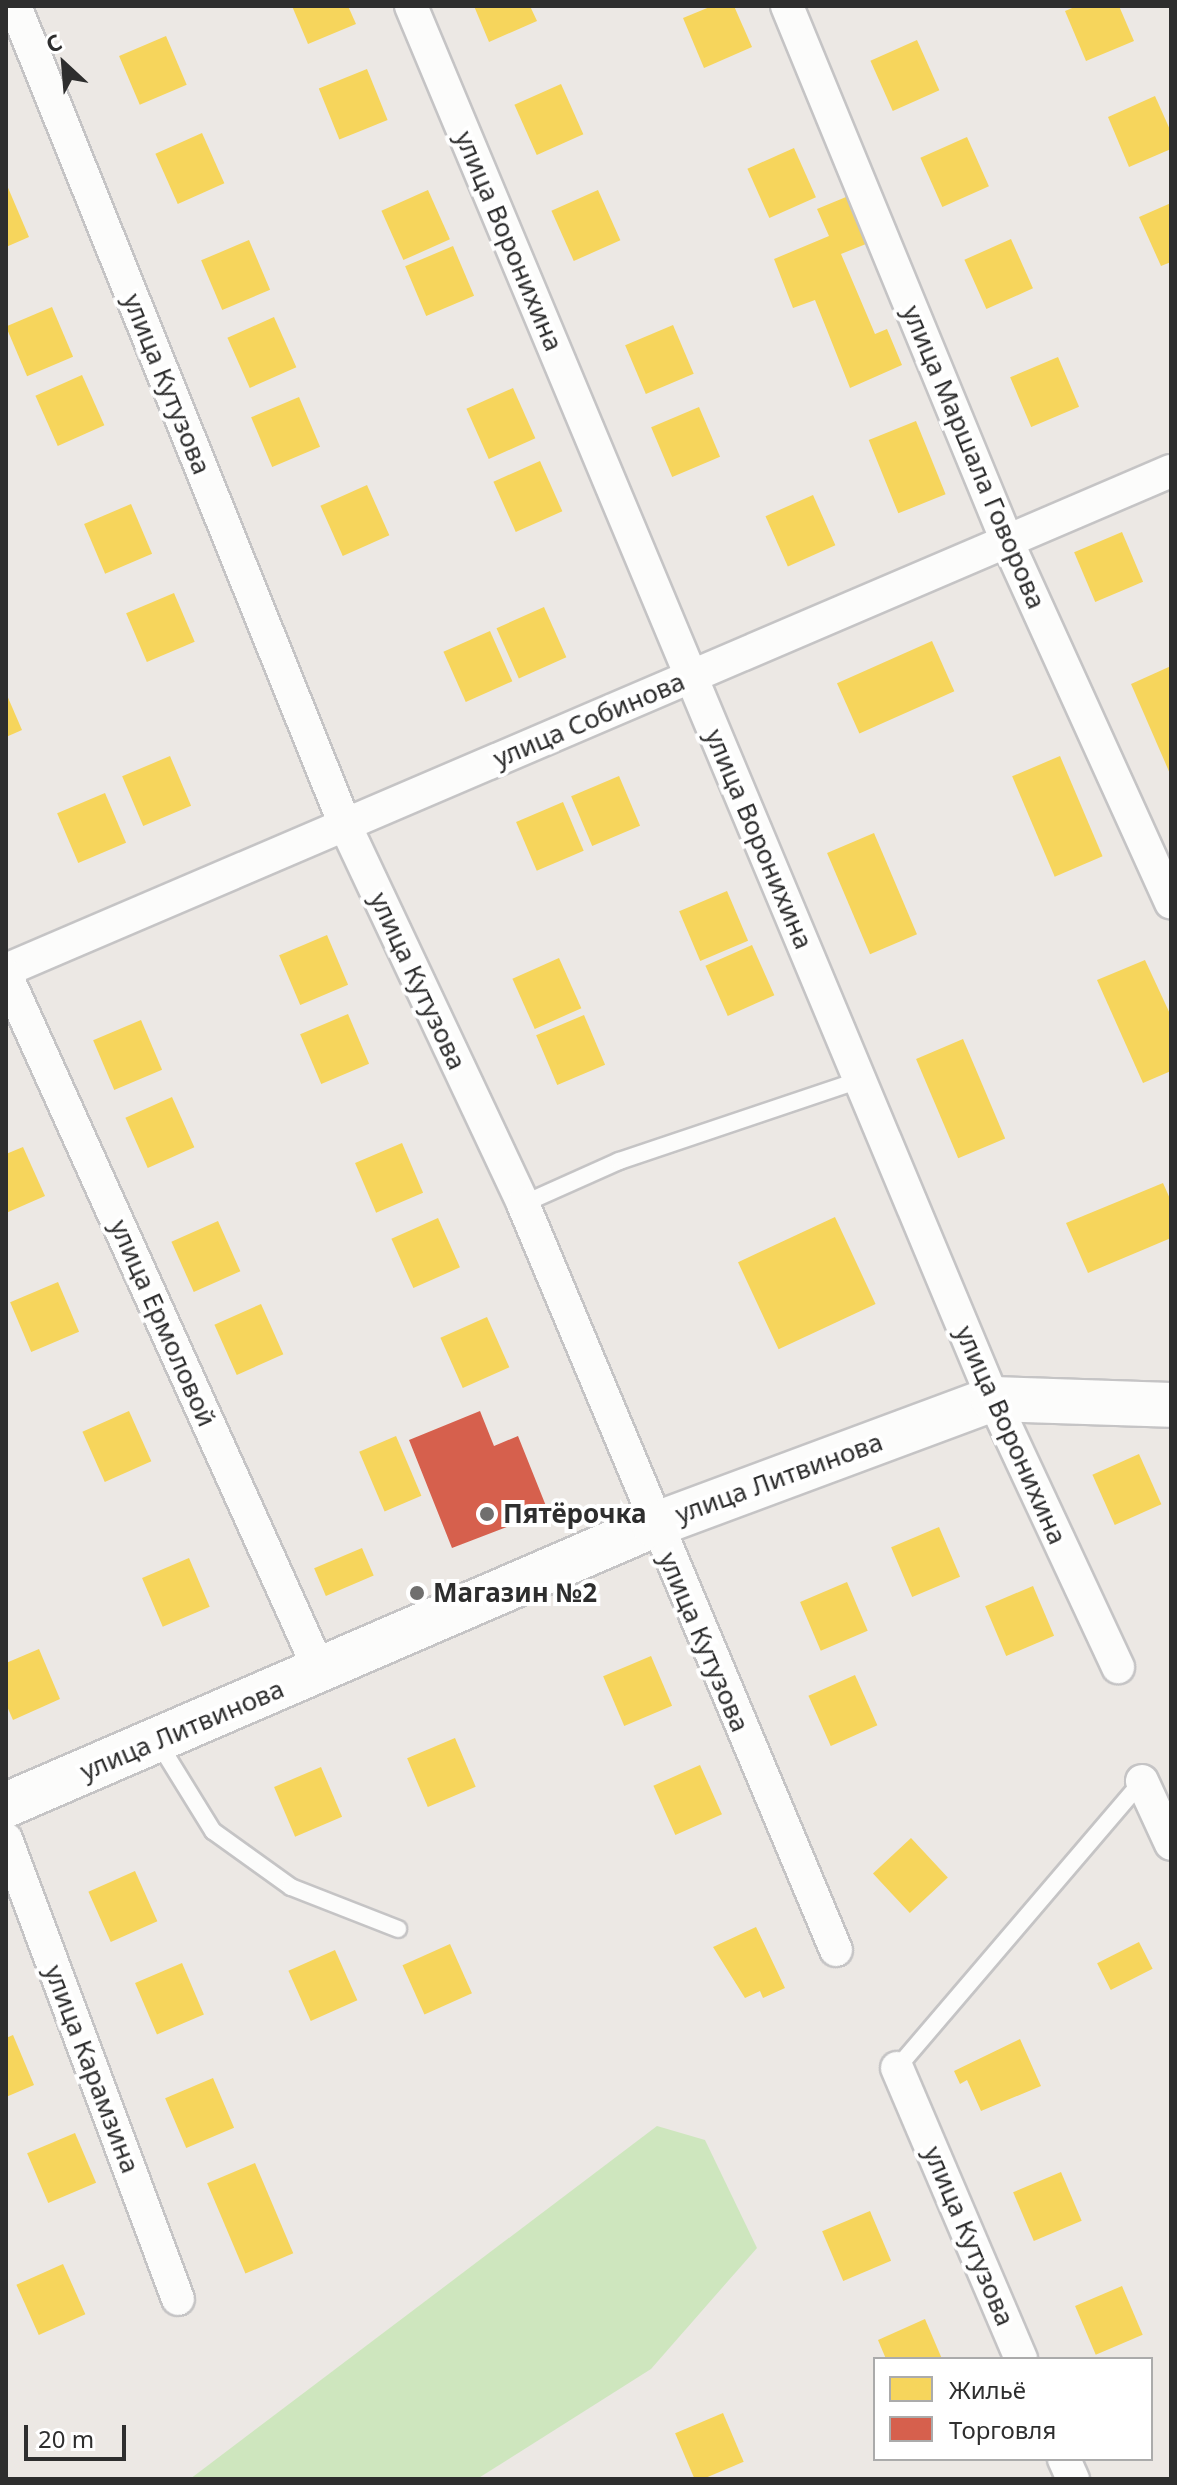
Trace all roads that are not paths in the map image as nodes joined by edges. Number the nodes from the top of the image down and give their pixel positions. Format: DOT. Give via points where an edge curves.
graph roads {
  1 [pos="15,6"];
  2 [pos="411,6"];
  3 [pos="787,6"];
  4 [pos="1171,471"];
  5 [pos="1007,541"];
  6 [pos="691,676"];
  7 [pos="345,825"];
  8 [pos="1171,903"];
  9 [pos="6,972"];
  10 [pos="859,1080"];
  11 [pos="523,1204"];
  12 [pos="993,1399"];
  13 [pos="1171,1405"];
  14 [pos="654,1525"];
  15 [pos="1118,1667"];
  16 [pos="320,1671"];
  17 [pos="157,1740"];
  18 [pos="1142,1781"];
  19 [pos="6,1805"];
  20 [pos="6,1839"];
  21 [pos="1171,1844"];
  22 [pos="398,1929"];
  23 [pos="836,1950"];
  24 [pos="897,2068"];
  25 [pos="178,2299"];
  26 [pos="1020,2357"];
  1 -- 7 [label="street, улица Кутузова"];
  2 -- 6 [label="street, улица Воронихина"];
  3 -- 5 [label="street, улица Маршала Говорова"];
  4 -- 5 [label="street, улица Собинова"];
  5 -- 6 [label="street, улица Собинова"];
  5 -- 8 [label="street, улица Маршала Говорова"];
  6 -- 7 [label="street, улица Собинова"];
  6 -- 10 [label="street, улица Воронихина"];
  7 -- 9 [label="street, улица Собинова"];
  7 -- 11 [label="street, улица Кутузова"];
  9 -- 16 [label="street, улица Ермоловой"];
  10 -- 11 [label="lane" via="619,1161"];
  10 -- 12 [label="street, улица Воронихина"];
  11 -- 14 [label="street, улица Кутузова"];
  12 -- 13 [label="street, улица Литвинова"];
  12 -- 14 [label="street, улица Литвинова"];
  12 -- 15 [label="street, улица Воронихина"];
  14 -- 16 [label="street, улица Литвинова"];
  14 -- 23 [label="street, улица Кутузова"];
  16 -- 17 [label="street, улица Литвинова"];
  17 -- 19 [label="street, улица Литвинова"];
  17 -- 22 [label="lane" via="213,1831 291,1887"];
  18 -- 21 [label="street"];
  18 -- 24 [label="lane"];
  20 -- 25 [label="street, улица Карамзина"];
  24 -- 26 [label="street, улица Кутузова"];
}
